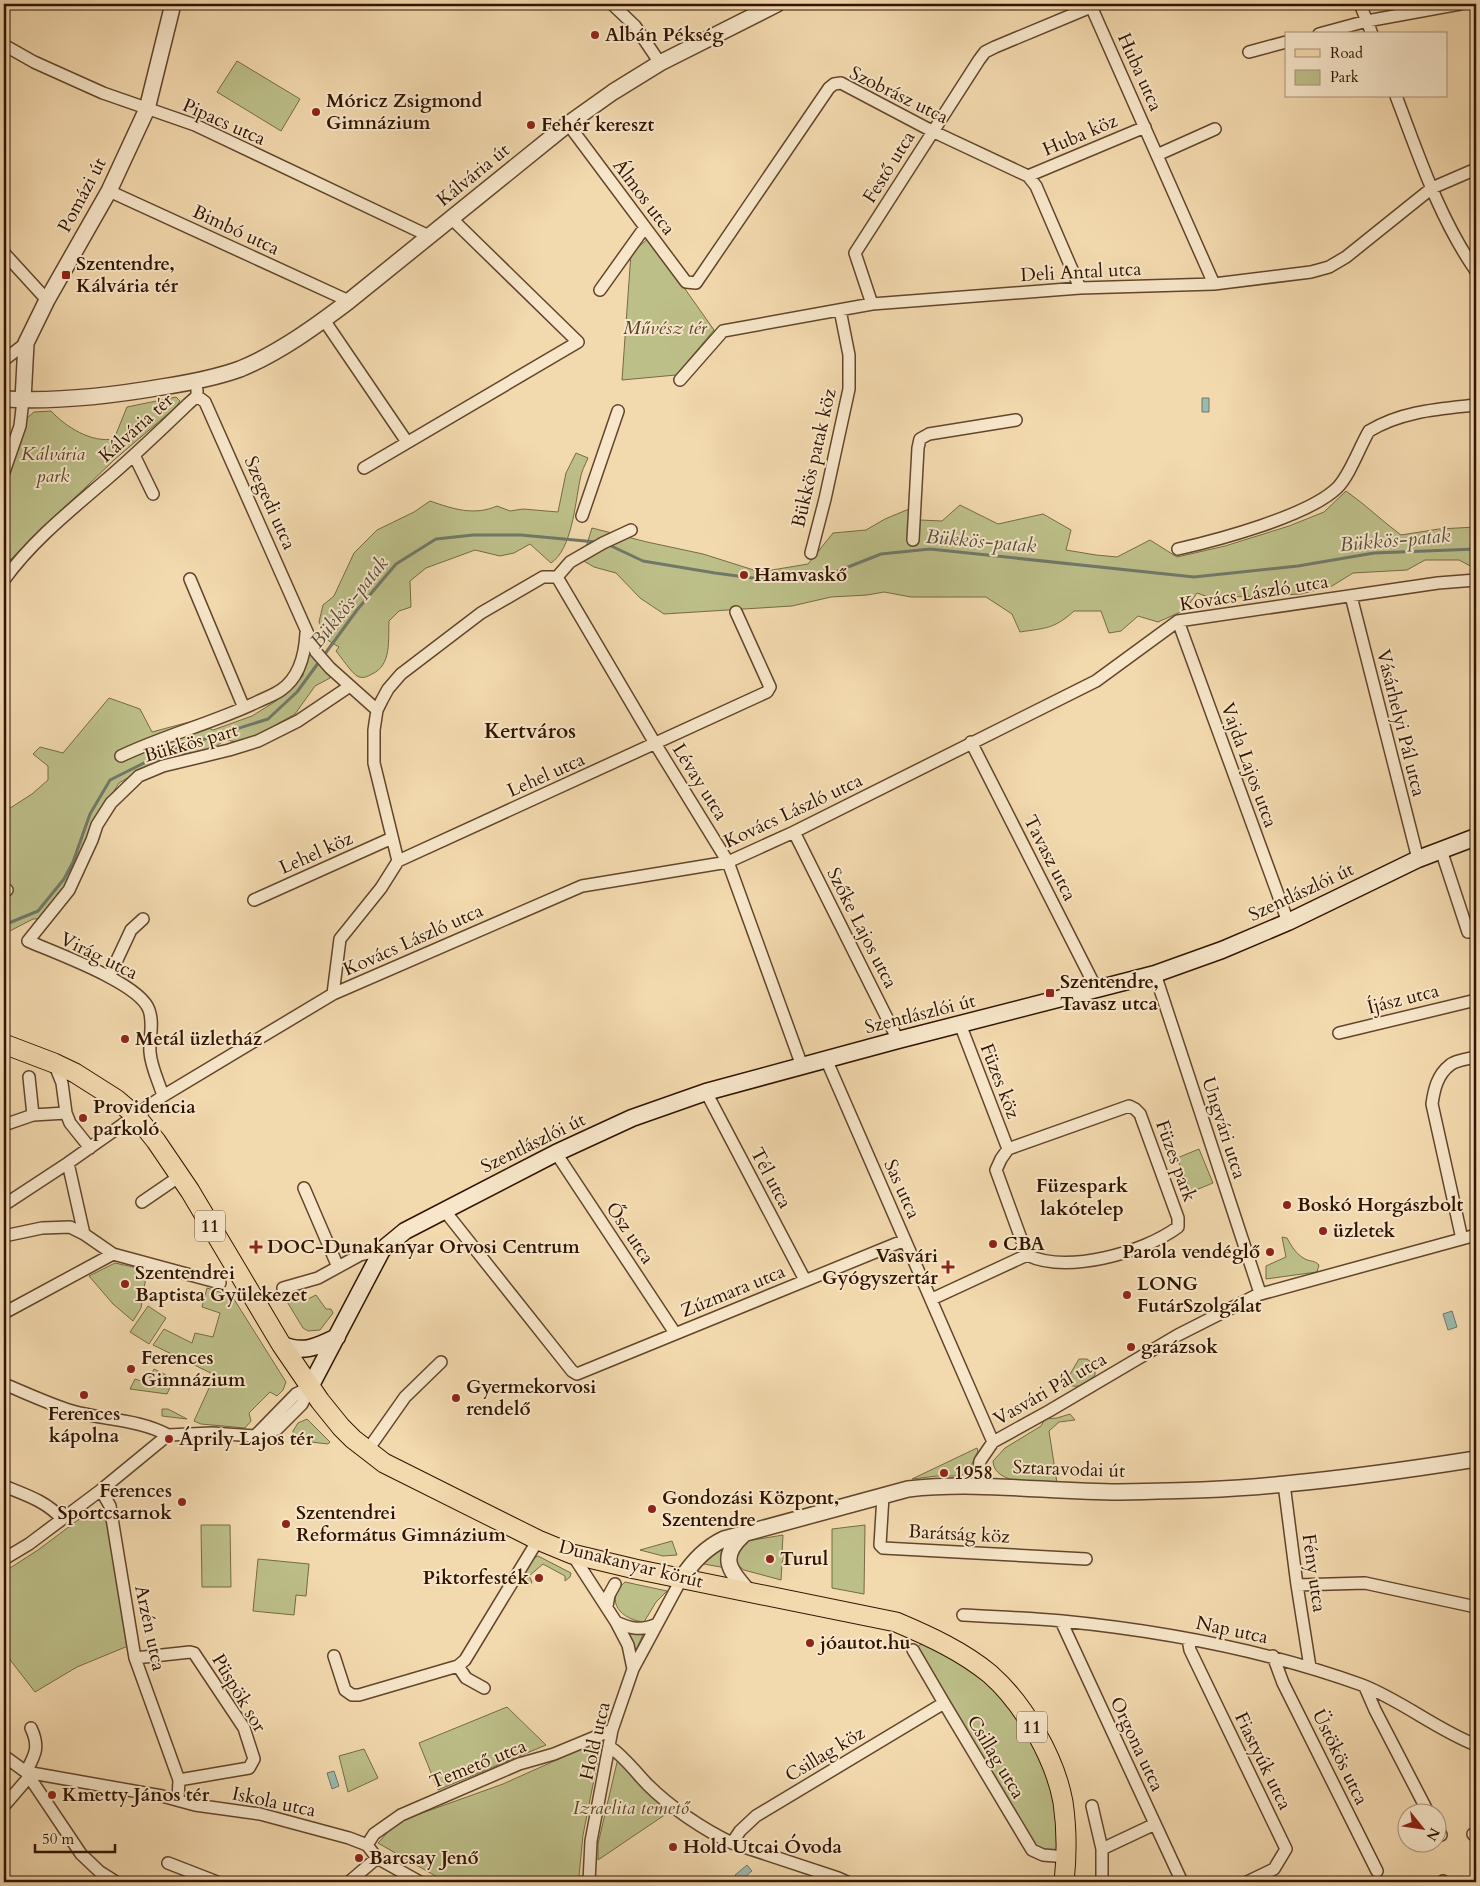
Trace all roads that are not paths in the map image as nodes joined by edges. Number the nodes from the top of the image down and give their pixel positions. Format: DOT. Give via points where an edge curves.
graph roads {
  1 [pos="173,4"];
  2 [pos="612,4"];
  3 [pos="777,4"];
  4 [pos="1360,4"];
  5 [pos="1460,4"];
  6 [pos="1091,6"];
  7 [pos="1368,21"];
  8 [pos="1327,32"];
  9 [pos="1371,32"];
  10 [pos="1285,42"];
  11 [pos="4,45"];
  12 [pos="1249,52"];
  13 [pos="660,63"];
  14 [pos="1397,98"];
  15 [pos="147,109"];
  16 [pos="568,124"];
  17 [pos="1145,127"];
  18 [pos="1215,129"];
  19 [pos="932,132"];
  20 [pos="1158,155"];
  21 [pos="1476,169"];
  22 [pos="1028,176"];
  23 [pos="1432,188"];
  24 [pos="109,191"];
  25 [pos="452,219"];
  26 [pos="645,227"];
  27 [pos="429,236"];
  28 [pos="4,253"];
  29 [pos="1476,271"];
  30 [pos="696,283"];
  31 [pos="1214,284"];
  32 [pos="1080,288"];
  33 [pos="600,290"];
  34 [pos="47,300"];
  35 [pos="349,301"];
  36 [pos="872,304"];
  37 [pos="840,310"];
  38 [pos="324,320"];
  39 [pos="26,343"];
  40 [pos="4,360"];
  41 [pos="680,380"];
  42 [pos="197,389"];
  43 [pos="4,399"];
  44 [pos="23,400"];
  45 [pos="1476,405"];
  46 [pos="618,411"];
  47 [pos="1016,420"];
  48 [pos="407,442"];
  49 [pos="134,455"];
  50 [pos="364,468"];
  51 [pos="4,472"];
  52 [pos="153,494"];
  53 [pos="582,516"];
  54 [pos="631,530"];
  55 [pos="913,540"];
  56 [pos="1178,549"];
  57 [pos="810,553"];
  58 [pos="557,578"];
  59 [pos="4,580"];
  60 [pos="190,580"];
  61 [pos="1476,580"];
  62 [pos="1350,596"];
  63 [pos="736,612"];
  64 [pos="1178,621"];
  65 [pos="306,628"];
  66 [pos="350,686"];
  67 [pos="244,708"];
  68 [pos="378,710"];
  69 [pos="971,742"];
  70 [pos="656,744"];
  71 [pos="121,756"];
  72 [pos="794,832"];
  73 [pos="1476,837"];
  74 [pos="392,838"];
  75 [pos="1441,850"];
  76 [pos="1418,859"];
  77 [pos="398,861"];
  78 [pos="728,862"];
  79 [pos="254,900"];
  80 [pos="144,919"];
  81 [pos="1288,922"];
  82 [pos="1468,932"];
  83 [pos="28,941"];
  84 [pos="1155,974"];
  85 [pos="109,977"];
  86 [pos="1097,990"];
  87 [pos="334,994"];
  88 [pos="1476,1000"];
  89 [pos="960,1024"];
  90 [pos="1339,1033"];
  91 [pos="898,1040"];
  92 [pos="4,1044"];
  93 [pos="1476,1057"];
  94 [pos="826,1059"];
  95 [pos="54,1063"];
  96 [pos="802,1066"];
  97 [pos="29,1077"];
  98 [pos="706,1092"];
  99 [pos="163,1096"];
  100 [pos="66,1113"];
  101 [pos="33,1115"];
  102 [pos="136,1116"];
  103 [pos="4,1125"];
  104 [pos="90,1148"];
  105 [pos="1008,1149"];
  106 [pos="556,1153"];
  107 [pos="68,1163"];
  108 [pos="180,1176"];
  109 [pos="304,1188"];
  110 [pos="142,1202"];
  111 [pos="4,1205"];
  112 [pos="444,1210"];
  113 [pos="84,1234"];
  114 [pos="1476,1235"];
  115 [pos="4,1236"];
  116 [pos="905,1240"];
  117 [pos="1462,1240"];
  118 [pos="382,1250"];
  119 [pos="113,1254"];
  120 [pos="1027,1255"];
  121 [pos="338,1267"];
  122 [pos="806,1280"];
  123 [pos="220,1283"];
  124 [pos="283,1288"];
  125 [pos="1260,1293"];
  126 [pos="932,1299"];
  127 [pos="4,1313"];
  128 [pos="675,1333"];
  129 [pos="337,1337"];
  130 [pos="281,1344"];
  131 [pos="440,1362"];
  132 [pos="4,1384"];
  133 [pos="310,1387"];
  134 [pos="168,1435"];
  135 [pos="993,1442"];
  136 [pos="367,1451"];
  137 [pos="1476,1459"];
  138 [pos="1284,1484"];
  139 [pos="4,1486"];
  140 [pos="977,1486"];
  141 [pos="102,1490"];
  142 [pos="883,1496"];
  143 [pos="62,1519"];
  144 [pos="743,1535"];
  145 [pos="538,1540"];
  146 [pos="572,1554"];
  147 [pos="4,1559"];
  148 [pos="1086,1559"];
  149 [pos="682,1578"];
  150 [pos="615,1584"];
  151 [pos="1297,1585"];
  152 [pos="747,1590"];
  153 [pos="607,1606"];
  154 [pos="1476,1606"];
  155 [pos="963,1615"];
  156 [pos="1060,1621"];
  157 [pos="616,1622"];
  158 [pos="657,1624"];
  159 [pos="1188,1639"];
  160 [pos="913,1650"];
  161 [pos="334,1656"];
  162 [pos="1273,1656"];
  163 [pos="135,1658"];
  164 [pos="458,1666"];
  165 [pos="1310,1667"];
  166 [pos="633,1669"];
  167 [pos="1365,1687"];
  168 [pos="484,1688"];
  169 [pos="944,1703"];
  170 [pos="31,1728"];
  171 [pos="612,1730"];
  172 [pos="1476,1745"];
  173 [pos="610,1747"];
  174 [pos="4,1756"];
  175 [pos="27,1775"];
  176 [pos="179,1780"];
  177 [pos="178,1800"];
  178 [pos="1425,1804"];
  179 [pos="4,1806"];
  180 [pos="1092,1806"];
  181 [pos="1156,1824"];
  182 [pos="732,1843"];
  183 [pos="367,1845"];
  184 [pos="1102,1849"];
  185 [pos="1067,1857"];
  186 [pos="377,1858"];
  187 [pos="168,1863"];
  188 [pos="1377,1871"];
  189 [pos="842,1880"];
  190 [pos="116,1882"];
  191 [pos="216,1882"];
  192 [pos="352,1882"];
  193 [pos="420,1882"];
  194 [pos="589,1882"];
  195 [pos="1064,1882"];
  196 [pos="1102,1882"];
  197 [pos="1182,1882"];
  198 [pos="1246,1882"];
  1 -- 15 [label="street, Pomázi út"];
  2 -- 13 [label="street" via="635,26"];
  3 -- 13 [label="street, Kálvária út"];
  4 -- 7 [label="street"];
  5 -- 7 [label="street"];
  6 -- 17 [label="street, Huba utca"];
  6 -- 19 [label="street, Festő utca" via="985,52"];
  7 -- 8 [label="street"];
  7 -- 9 [label="street"];
  10 -- 12 [label="street"];
  11 -- 15 [label="street, Pipacs utca" via="103,93"];
  13 -- 16 [label="street, Kálvária út"];
  14 -- 23 [label="street"];
  15 -- 24 [label="street, Pomázi út"];
  15 -- 27 [label="street, Pipacs utca" via="195,125"];
  16 -- 25 [label="street, Kálvária út"];
  16 -- 26 [label="street, Álmos utca"];
  17 -- 20 [label="street, Huba utca"];
  17 -- 22 [label="street, Huba köz"];
  18 -- 20 [label="street"];
  19 -- 22 [label="street, Szobrász utca"];
  19 -- 30 [label="street, Szobrász utca" via="841,84 834,84"];
  19 -- 36 [label="street, Festő utca" via="855,253"];
  20 -- 31 [label="street, Huba utca"];
  21 -- 23 [label="street, Deli Antal utca"];
  22 -- 32 [label="street" via="1036,186"];
  23 -- 29 [label="street" via="1450,228"];
  23 -- 31 [label="street, Deli Antal utca" via="1330,267"];
  24 -- 34 [label="street, Pomázi út"];
  24 -- 35 [label="street, Bimbó utca"];
  25 -- 27 [label="street, Kálvária út"];
  25 -- 48 [label="street" via="578,342"];
  26 -- 30 [label="street, Álmos utca" via="686,282"];
  26 -- 33 [label="street"];
  27 -- 35 [label="street, Kálvária út"];
  28 -- 34 [label="street"];
  31 -- 32 [label="street, Deli Antal utca"];
  32 -- 36 [label="street, Deli Antal utca"];
  34 -- 39 [label="street, Pomázi út"];
  35 -- 38 [label="street, Kálvária út"];
  36 -- 37 [label="street, Deli Antal utca"];
  37 -- 41 [label="street, Deli Antal utca" via="723,332"];
  37 -- 57 [label="street, Bükkös patak köz" via="849,354 849,389"];
  38 -- 42 [label="street, Kálvária út" via="267,356"];
  38 -- 48 [label="street"];
  39 -- 40 [label="street"];
  39 -- 44 [label="street, Pomázi út"];
  42 -- 44 [label="street, Kálvária út"];
  42 -- 49 [label="street, Kálvária tér"];
  42 -- 65 [label="street, Szegedi utca"];
  43 -- 44 [label="street, Kálvária út"];
  44 -- 51 [label="street" via="20,426"];
  45 -- 56 [label="street" via="1410,414 1377,427 1369,432 1344,480 1324,497 1278,520"];
  46 -- 53 [label="street"];
  47 -- 55 [label="street" via="929,434 920,439"];
  48 -- 50 [label="street"];
  49 -- 52 [label="street"];
  49 -- 59 [label="street, Kálvária tér" via="62,518"];
  54 -- 58 [label="street" via="570,562"];
  58 -- 68 [label="street" via="543,577 481,613 402,674 388,689"];
  58 -- 70 [label="street, Lévay utca"];
  60 -- 67 [label="street"];
  61 -- 62 [label="street, Kovács László utca"];
  62 -- 64 [label="street, Kovács László utca"];
  62 -- 76 [label="street, Vásárhelyi Pál utca"];
  63 -- 70 [label="street, Lehel utca" via="770,687 767,692"];
  64 -- 69 [label="street, Kovács László utca" via="1096,681"];
  64 -- 81 [label="street, Vajda Lajos utca"];
  65 -- 66 [label="street, Szegedi utca" via="322,660"];
  65 -- 67 [label="street, Bükkös part" via="305,654 296,674 282,690"];
  66 -- 68 [label="street, Szegedi utca"];
  66 -- 83 [label="street, Bükkös part" via="298,721 258,741 163,766 139,776 111,803 97,825 69,890"];
  67 -- 71 [label="street, Bükkös part"];
  68 -- 74 [label="street" via="374,763"];
  69 -- 72 [label="street, Kovács László utca"];
  69 -- 86 [label="street, Tavasz utca"];
  70 -- 77 [label="street, Lehel utca"];
  70 -- 78 [label="street, Lévay utca"];
  72 -- 78 [label="street, Kovács László utca"];
  72 -- 91 [label="street, Szőke Lajos utca"];
  73 -- 75 [label="main road, Szentlászlói út"];
  74 -- 77 [label="street"];
  74 -- 79 [label="street, Lehel köz"];
  75 -- 76 [label="main road, Szentlászlói út"];
  75 -- 82 [label="street"];
  76 -- 81 [label="main road, Szentlászlói út"];
  77 -- 87 [label="street" via="340,939"];
  78 -- 87 [label="street, Kovács László utca" via="582,886"];
  78 -- 96 [label="street, Lévay utca"];
  80 -- 85 [label="street" via="131,930"];
  81 -- 84 [label="main road, Szentlászlói út"];
  83 -- 85 [label="street, Virág utca"];
  84 -- 86 [label="main road, Szentlászlói út"];
  84 -- 125 [label="street, Ungvári utca"];
  85 -- 99 [label="street, Virág utca" via="132,990 149,1009 150,1054"];
  86 -- 89 [label="main road, Szentlászlói út"];
  87 -- 99 [label="street, Kovács László utca"];
  88 -- 90 [label="street, Íjász utca"];
  89 -- 91 [label="main road, Szentlászlói út"];
  89 -- 105 [label="street, Füzes köz"];
  91 -- 94 [label="main road, Szentlászlói út"];
  92 -- 95 [label="main road, Dunakanyar körút / 11"];
  93 -- 117 [label="street" via="1450,1064 1434,1088 1432,1104"];
  94 -- 96 [label="main road, Szentlászlói út"];
  94 -- 116 [label="street, Sas utca"];
  95 -- 100 [label="street" via="62,1083"];
  95 -- 102 [label="main road, Dunakanyar körút / 11" via="95,1085"];
  96 -- 98 [label="main road, Szentlászlói út"];
  97 -- 101 [label="street"];
  98 -- 106 [label="main road, Szentlászlói út" via="632,1118"];
  98 -- 122 [label="street, Tél utca"];
  99 -- 102 [label="street, Kovács László utca"];
  100 -- 101 [label="street"];
  100 -- 104 [label="street"];
  101 -- 103 [label="street"];
  102 -- 104 [label="street, Kovács László utca"];
  102 -- 108 [label="main road, Dunakanyar körút / 11"];
  104 -- 107 [label="street, Kovács László utca"];
  105 -- 120 [label="street" via="996,1170"];
  105 -- 120 [label="street, Füzes park" via="1129,1106 1140,1114 1178,1218 1178,1227 1167,1235 1104,1259 1075,1263 1039,1261"];
  106 -- 112 [label="main road, Szentlászlói út"];
  106 -- 128 [label="street, Ősz utca"];
  107 -- 111 [label="street, Kovács László utca"];
  107 -- 113 [label="street"];
  108 -- 110 [label="street"];
  108 -- 130 [label="main road, Dunakanyar körút / 11"];
  109 -- 121 [label="street"];
  112 -- 118 [label="main road, Szentlászlói út" via="405,1231"];
  112 -- 128 [label="street, Zúzmara utca" via="574,1373"];
  113 -- 115 [label="street" via="70,1227 42,1228"];
  113 -- 119 [label="street"];
  114 -- 117 [label="street, Vasvári Pál utca"];
  116 -- 122 [label="street, Zúzmara utca"];
  116 -- 126 [label="street, Sas utca"];
  117 -- 125 [label="street, Vasvári Pál utca"];
  118 -- 121 [label="street, Szentlászlói út" via="360,1255"];
  118 -- 129 [label="main road, Szentlászlói út"];
  119 -- 123 [label="street"];
  119 -- 127 [label="street"];
  120 -- 126 [label="street"];
  121 -- 124 [label="street, Szentlászlói út" via="318,1278"];
  122 -- 128 [label="street, Zúzmara utca"];
  125 -- 135 [label="street, Vasvári Pál utca" via="1178,1335"];
  126 -- 135 [label="street, Sas utca"];
  129 -- 130 [label="main road" via="304,1350"];
  129 -- 133 [label="main road, Szentlászlói út"];
  130 -- 133 [label="main road, Dunakanyar körút / 11"];
  131 -- 136 [label="street" via="405,1397"];
  132 -- 134 [label="street" via="72,1410 131,1422"];
  133 -- 134 [label="street" via="302,1404 277,1429 266,1434"];
  133 -- 136 [label="main road, Dunakanyar körút / 11" via="341,1427"];
  134 -- 141 [label="street"];
  135 -- 140 [label="street, Vasvári Pál utca" via="980,1461"];
  136 -- 145 [label="main road, Dunakanyar körút / 11" via="384,1463"];
  137 -- 138 [label="street, Sztaravodai út"];
  138 -- 140 [label="street, Sztaravodai út" via="1178,1491 1078,1492"];
  138 -- 151 [label="street, Fény utca"];
  139 -- 143 [label="street" via="43,1502"];
  140 -- 142 [label="street, Sztaravodai út" via="936,1486"];
  141 -- 143 [label="street"];
  141 -- 163 [label="street, Arzén utca" via="110,1506"];
  142 -- 144 [label="street, Sztaravodai út"];
  142 -- 148 [label="street, Barátság köz" via="880,1545 883,1548"];
  143 -- 147 [label="street"];
  144 -- 149 [label="street, Sztaravodai út" via="714,1545 693,1562"];
  144 -- 152 [label="street" via="728,1556 731,1572"];
  145 -- 146 [label="main road, Dunakanyar körút / 11"];
  145 -- 164 [label="street" via="465,1660"];
  146 -- 149 [label="main road, Dunakanyar körút / 11"];
  146 -- 153 [label="street"];
  149 -- 152 [label="main road, Dunakanyar körút / 11"];
  149 -- 158 [label="street, Hold utca"];
  150 -- 153 [label="street"];
  151 -- 154 [label="street" via="1365,1583"];
  151 -- 165 [label="street, Fény utca"];
  152 -- 185 [label="main road, Dunakanyar körút / 11" via="896,1622 931,1637 990,1675 1019,1706 1040,1740 1054,1773 1062,1800"];
  153 -- 157 [label="street"];
  155 -- 156 [label="street, Nap utca"];
  156 -- 159 [label="street, Nap utca"];
  156 -- 181 [label="street, Orgona utca"];
  157 -- 158 [label="street" via="642,1629"];
  157 -- 166 [label="street" via="628,1645"];
  158 -- 166 [label="street, Hold utca"];
  159 -- 162 [label="street, Nap utca"];
  159 -- 198 [label="street, Fiastyúk utca" via="1190,1650 1286,1849 1274,1869"];
  160 -- 169 [label="street, Csillag utca"];
  161 -- 164 [label="street" via="344,1690 352,1695"];
  162 -- 165 [label="street, Nap utca"];
  162 -- 188 [label="street, Üstökös utca" via="1283,1683"];
  163 -- 176 [label="street, Arzén utca"];
  163 -- 176 [label="street, Püspök sor" via="194,1653 246,1733 254,1759 249,1768"];
  164 -- 168 [label="street" via="466,1678"];
  165 -- 167 [label="street, Nap utca"];
  166 -- 171 [label="street, Hold utca"];
  167 -- 172 [label="street, Nap utca"];
  167 -- 178 [label="street"];
  169 -- 182 [label="street, Csillag köz" via="756,1816"];
  169 -- 185 [label="street, Csillag utca" via="1032,1850 1043,1855"];
  170 -- 175 [label="street" via="36,1738 36,1753"];
  171 -- 173 [label="street, Hold utca"];
  171 -- 183 [label="street, Temető utca" via="554,1754 519,1764 401,1815 374,1834"];
  173 -- 182 [label="street" via="677,1809"];
  173 -- 194 [label="street, Hold utca" via="591,1840"];
  174 -- 175 [label="street"];
  175 -- 177 [label="street, Iskola utca"];
  175 -- 179 [label="street"];
  175 -- 190 [label="street" via="81,1854"];
  176 -- 177 [label="street, Arzén utca"];
  177 -- 183 [label="street, Iskola utca" via="195,1806 260,1814"];
  180 -- 184 [label="street"];
  181 -- 184 [label="street"];
  181 -- 197 [label="street, Orgona utca"];
  182 -- 189 [label="street"];
  183 -- 186 [label="street"];
  184 -- 196 [label="street"];
  185 -- 195 [label="main road, Dunakanyar körút / 11"];
  186 -- 192 [label="street"];
  186 -- 193 [label="street"];
  187 -- 191 [label="street"];
}
